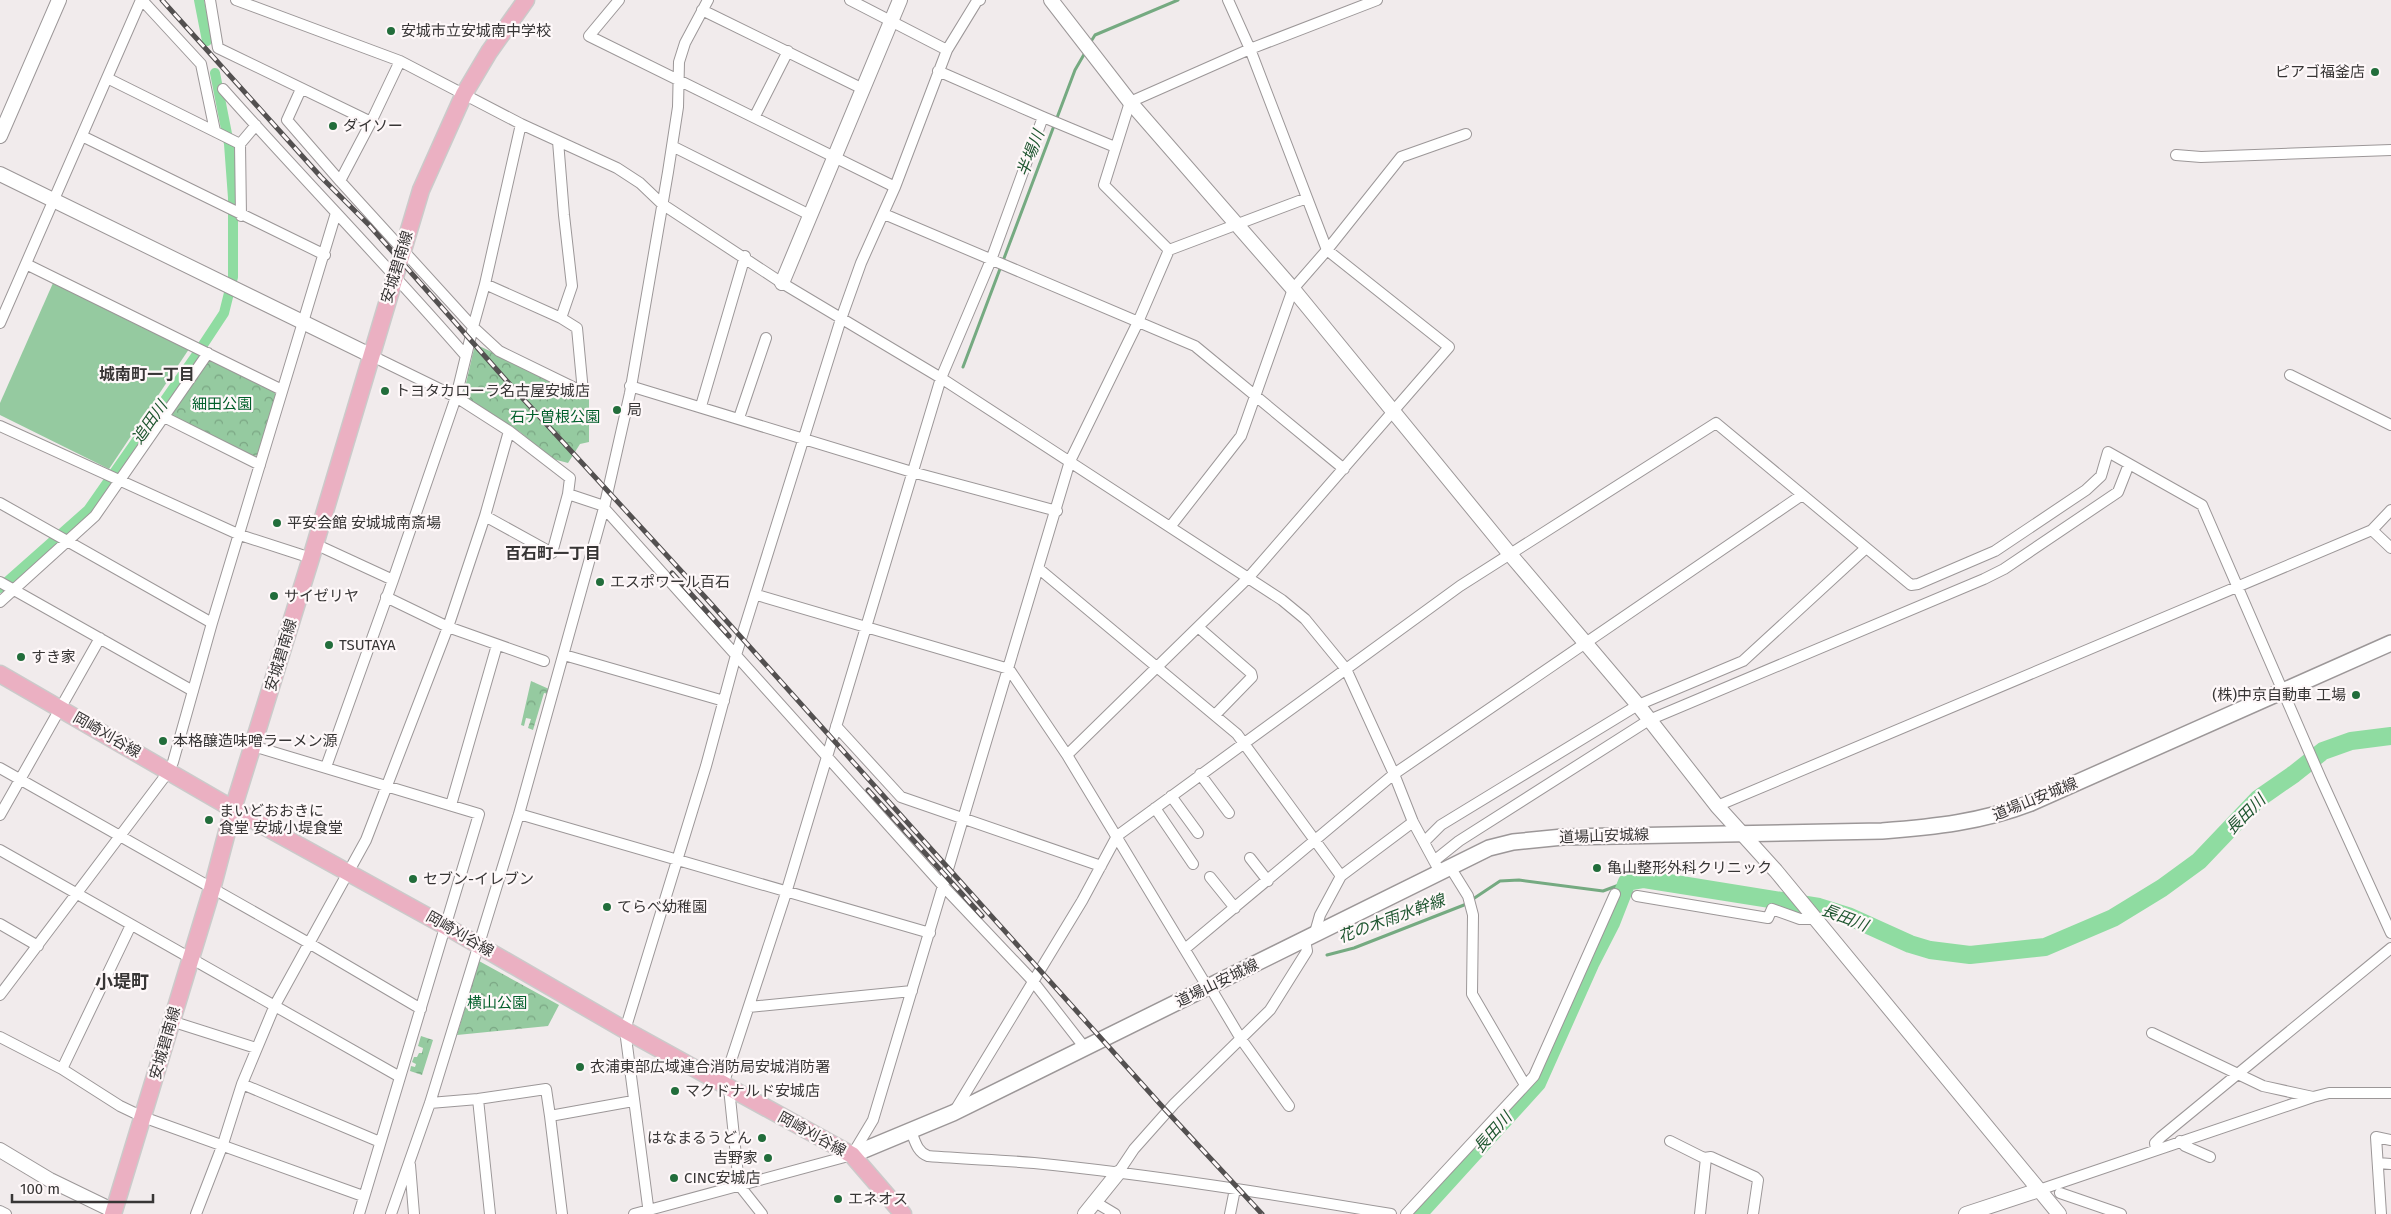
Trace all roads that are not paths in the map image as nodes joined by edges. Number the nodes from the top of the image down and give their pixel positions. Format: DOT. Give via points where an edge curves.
graph roads {
  1 [pos="59,0"];
  2 [pos="142,0"];
  3 [pos="210,0"];
  4 [pos="236,0"];
  5 [pos="526,0"];
  6 [pos="619,0"];
  7 [pos="708,0"];
  8 [pos="850,0"];
  9 [pos="900,0"];
  10 [pos="980,0"];
  11 [pos="1051,0"];
  12 [pos="1228,0"];
  13 [pos="1377,0"];
  14 [pos="702,10"];
  15 [pos="891,21"];
  16 [pos="1250,49"];
  17 [pos="947,50"];
  18 [pos="788,52"];
  19 [pos="400,60"];
  20 [pos="938,71"];
  21 [pos="107,78"];
  22 [pos="679,80"];
  23 [pos="223,89"];
  24 [pos="302,89"];
  25 [pos="862,89"];
  26 [pos="464,94"];
  27 [pos="1130,102"];
  28 [pos="755,116"];
  29 [pos="1043,117"];
  30 [pos="371,122"];
  31 [pos="521,124"];
  32 [pos="256,126"];
  33 [pos="1466,134"];
  34 [pos="0,136"];
  35 [pos="82,136"];
  36 [pos="228,137"];
  37 [pos="558,140"];
  38 [pos="672,146"];
  39 [pos="1115,147"];
  40 [pos="2391,150"];
  41 [pos="2176,155"];
  42 [pos="835,156"];
  43 [pos="0,174"];
  44 [pos="340,181"];
  45 [pos="895,187"];
  46 [pos="1307,198"];
  47 [pos="53,201"];
  48 [pos="662,204"];
  49 [pos="236,213"];
  50 [pos="336,213"];
  51 [pos="884,214"];
  52 [pos="810,215"];
  53 [pos="1237,223"];
  54 [pos="403,250"];
  55 [pos="1169,250"];
  56 [pos="1327,250"];
  57 [pos="325,255"];
  58 [pos="745,256"];
  59 [pos="991,260"];
  60 [pos="26,264"];
  61 [pos="395,274"];
  62 [pos="782,282"];
  63 [pos="485,284"];
  64 [pos="1292,289"];
  65 [pos="561,318"];
  66 [pos="841,319"];
  67 [pos="303,322"];
  68 [pos="1138,322"];
  69 [pos="0,323"];
  70 [pos="473,326"];
  71 [pos="766,338"];
  72 [pos="203,351"];
  73 [pos="370,355"];
  74 [pos="466,356"];
  75 [pos="2290,375"];
  76 [pos="941,378"];
  77 [pos="630,386"];
  78 [pos="282,390"];
  79 [pos="1255,395"];
  80 [pos="456,397"];
  81 [pos="701,406"];
  82 [pos="1393,410"];
  83 [pos="164,417"];
  84 [pos="739,418"];
  85 [pos="2391,425"];
  86 [pos="0,426"];
  87 [pos="510,431"];
  88 [pos="804,438"];
  89 [pos="1070,461"];
  90 [pos="260,464"];
  91 [pos="2129,464"];
  92 [pos="1344,469"];
  93 [pos="912,472"];
  94 [pos="114,479"];
  95 [pos="568,494"];
  96 [pos="1802,495"];
  97 [pos="0,503"];
  98 [pos="604,508"];
  99 [pos="2391,510"];
  100 [pos="1057,511"];
  101 [pos="485,516"];
  102 [pos="1170,527"];
  103 [pos="2372,530"];
  104 [pos="240,535"];
  105 [pos="62,539"];
  106 [pos="1866,548"];
  107 [pos="2391,548"];
  108 [pos="313,551"];
  109 [pos="1509,553"];
  110 [pos="1038,568"];
  111 [pos="1249,577"];
  112 [pos="394,580"];
  113 [pos="6,585"];
  114 [pos="2238,588"];
  115 [pos="757,595"];
  116 [pos="386,597"];
  117 [pos="0,602"];
  118 [pos="212,623"];
  119 [pos="448,627"];
  120 [pos="865,627"];
  121 [pos="1198,627"];
  122 [pos="100,638"];
  123 [pos="2391,643"];
  124 [pos="1586,644"];
  125 [pos="497,645"];
  126 [pos="564,655"];
  127 [pos="736,655"];
  128 [pos="544,661"];
  129 [pos="1156,666"];
  130 [pos="1009,669"];
  131 [pos="1346,669"];
  132 [pos="0,674"];
  133 [pos="193,691"];
  134 [pos="2283,691"];
  135 [pos="724,701"];
  136 [pos="1638,705"];
  137 [pos="61,708"];
  138 [pos="1214,715"];
  139 [pos="1649,720"];
  140 [pos="836,726"];
  141 [pos="1245,742"];
  142 [pos="254,746"];
  143 [pos="826,755"];
  144 [pos="1067,755"];
  145 [pos="326,767"];
  146 [pos="0,768"];
  147 [pos="170,771"];
  148 [pos="1200,774"];
  149 [pos="1394,774"];
  150 [pos="20,780"];
  151 [pos="386,785"];
  152 [pos="1171,796"];
  153 [pos="451,805"];
  154 [pos="1717,806"];
  155 [pos="1155,808"];
  156 [pos="233,809"];
  157 [pos="1229,813"];
  158 [pos="519,814"];
  159 [pos="0,815"];
  160 [pos="964,817"];
  161 [pos="1413,822"];
  162 [pos="1198,833"];
  163 [pos="1740,833"];
  164 [pos="1117,836"];
  165 [pos="120,837"];
  166 [pos="1315,842"];
  167 [pos="1424,842"];
  168 [pos="0,850"];
  169 [pos="1250,858"];
  170 [pos="677,862"];
  171 [pos="1193,864"];
  172 [pos="1101,866"];
  173 [pos="1441,867"];
  174 [pos="348,870"];
  175 [pos="1341,876"];
  176 [pos="1210,877"];
  177 [pos="1268,881"];
  178 [pos="943,886"];
  179 [pos="212,890"];
  180 [pos="786,893"];
  181 [pos="76,894"];
  182 [pos="1615,894"];
  183 [pos="1637,896"];
  184 [pos="1235,908"];
  185 [pos="1815,918"];
  186 [pos="0,924"];
  187 [pos="131,925"];
  188 [pos="444,925"];
  189 [pos="930,933"];
  190 [pos="2391,933"];
  191 [pos="1310,938"];
  192 [pos="307,942"];
  193 [pos="478,945"];
  194 [pos="38,946"];
  195 [pos="1186,948"];
  196 [pos="2391,948"];
  197 [pos="190,959"];
  198 [pos="1032,980"];
  199 [pos="1209,987"];
  200 [pos="912,991"];
  201 [pos="0,995"];
  202 [pos="275,1005"];
  203 [pos="749,1007"];
  204 [pos="421,1009"];
  205 [pos="171,1021"];
  206 [pos="625,1030"];
  207 [pos="2152,1033"];
  208 [pos="0,1037"];
  209 [pos="1241,1039"];
  210 [pos="256,1048"];
  211 [pos="1085,1048"];
  212 [pos="62,1070"];
  213 [pos="2236,1075"];
  214 [pos="400,1077"];
  215 [pos="242,1084"];
  216 [pos="1525,1085"];
  217 [pos="726,1086"];
  218 [pos="2391,1093"];
  219 [pos="2313,1097"];
  220 [pos="478,1099"];
  221 [pos="633,1101"];
  222 [pos="430,1103"];
  223 [pos="1289,1106"];
  224 [pos="953,1113"];
  225 [pos="550,1116"];
  226 [pos="143,1117"];
  227 [pos="911,1131"];
  228 [pos="2391,1140"];
  229 [pos="1670,1141"];
  230 [pos="2180,1141"];
  231 [pos="380,1142"];
  232 [pos="223,1144"];
  233 [pos="2156,1149"];
  234 [pos="0,1150"];
  235 [pos="852,1156"];
  236 [pos="2210,1157"];
  237 [pos="1706,1158"];
  238 [pos="2378,1163"];
  239 [pos="410,1164"];
  240 [pos="2391,1164"];
  241 [pos="1118,1173"];
  242 [pos="739,1185"];
  243 [pos="1235,1189"];
  244 [pos="2039,1190"];
  245 [pos="2060,1193"];
  246 [pos="364,1196"];
  247 [pos="1095,1202"];
  248 [pos="0,1211"];
  249 [pos="648,1212"];
  250 [pos="116,1213"];
  251 [pos="6,1214"];
  252 [pos="196,1214"];
  253 [pos="359,1214"];
  254 [pos="391,1214"];
  255 [pos="414,1214"];
  256 [pos="490,1214"];
  257 [pos="562,1214"];
  258 [pos="634,1214"];
  259 [pos="762,1214"];
  260 [pos="903,1214"];
  261 [pos="1085,1214"];
  262 [pos="1115,1214"];
  263 [pos="1230,1214"];
  264 [pos="1391,1214"];
  265 [pos="1406,1214"];
  266 [pos="1700,1214"];
  267 [pos="1753,1214"];
  268 [pos="1966,1214"];
  269 [pos="2059,1214"];
  270 [pos="2121,1214"];
  271 [pos="2381,1214"];
  1 -- 34 [label="street"];
  2 -- 21 [label="street"];
  2 -- 36 [label="street" via="201,64"];
  3 -- 24 [label="street" via="218,48"];
  4 -- 19 [label="street"];
  5 -- 26 [label="main road, 安城碧南線"];
  6 -- 22 [label="street" via="589,36"];
  7 -- 14 [label="street"];
  8 -- 15 [label="street"];
  9 -- 15 [label="street"];
  10 -- 17 [label="street"];
  11 -- 27 [label="street"];
  12 -- 16 [label="street"];
  13 -- 16 [label="street"];
  14 -- 18 [label="street"];
  14 -- 22 [label="street" via="683,49"];
  15 -- 17 [label="street"];
  15 -- 25 [label="street"];
  16 -- 27 [label="street"];
  16 -- 46 [label="street"];
  17 -- 20 [label="street"];
  18 -- 25 [label="street"];
  18 -- 28 [label="street"];
  19 -- 26 [label="street"];
  19 -- 30 [label="street"];
  20 -- 29 [label="street"];
  20 -- 45 [label="street"];
  21 -- 35 [label="street"];
  21 -- 36 [label="street"];
  22 -- 28 [label="street"];
  22 -- 38 [label="street"];
  23 -- 32 [label="street"];
  24 -- 30 [label="street"];
  24 -- 44 [label="street" via="287,120"];
  25 -- 42 [label="street"];
  26 -- 31 [label="street"];
  26 -- 54 [label="main road, 安城碧南線" via="420,190"];
  27 -- 39 [label="street"];
  27 -- 53 [label="street"];
  28 -- 42 [label="street"];
  29 -- 39 [label="street"];
  29 -- 59 [label="street"];
  30 -- 44 [label="street"];
  31 -- 37 [label="street"];
  31 -- 63 [label="street"];
  32 -- 36 [label="street"];
  32 -- 50 [label="street"];
  33 -- 56 [label="street" via="1400,157"];
  35 -- 47 [label="street"];
  35 -- 49 [label="street"];
  36 -- 49 [label="street"];
  37 -- 48 [label="street" via="617,168 640,183"];
  37 -- 65 [label="street" via="572,286"];
  38 -- 48 [label="street"];
  38 -- 52 [label="street"];
  39 -- 55 [label="street" via="1104,185"];
  40 -- 41 [label="street" via="2201,157"];
  42 -- 45 [label="street"];
  42 -- 52 [label="street"];
  43 -- 47 [label="street"];
  44 -- 54 [label="street"];
  45 -- 51 [label="street"];
  46 -- 53 [label="street"];
  46 -- 56 [label="street"];
  47 -- 60 [label="street"];
  47 -- 67 [label="street"];
  48 -- 58 [label="street"];
  48 -- 77 [label="street"];
  49 -- 57 [label="street"];
  50 -- 57 [label="street"];
  50 -- 61 [label="street"];
  51 -- 59 [label="street"];
  51 -- 66 [label="street" via="861,263"];
  52 -- 62 [label="street"];
  53 -- 55 [label="street"];
  53 -- 64 [label="street"];
  54 -- 61 [label="main road, 安城碧南線"];
  54 -- 70 [label="street"];
  55 -- 68 [label="street"];
  56 -- 64 [label="street"];
  56 -- 82 [label="street" via="1448,347"];
  57 -- 67 [label="street"];
  58 -- 62 [label="street"];
  58 -- 81 [label="street"];
  59 -- 68 [label="street"];
  59 -- 76 [label="street"];
  60 -- 69 [label="street"];
  60 -- 72 [label="street"];
  61 -- 73 [label="main road, 安城碧南線"];
  61 -- 74 [label="street"];
  62 -- 66 [label="street"];
  63 -- 65 [label="street"];
  63 -- 70 [label="street"];
  64 -- 79 [label="street"];
  64 -- 82 [label="street"];
  65 -- 70 [label="street" via="577,328 584,392 499,351"];
  66 -- 76 [label="street"];
  66 -- 88 [label="street"];
  67 -- 73 [label="street"];
  67 -- 78 [label="street"];
  68 -- 79 [label="street" via="1195,346"];
  68 -- 89 [label="street"];
  70 -- 74 [label="street"];
  71 -- 84 [label="street"];
  72 -- 78 [label="street"];
  72 -- 83 [label="street"];
  73 -- 80 [label="street"];
  73 -- 108 [label="main road, 安城碧南線"];
  74 -- 80 [label="street"];
  75 -- 85 [label="street"];
  76 -- 89 [label="street"];
  76 -- 93 [label="street"];
  77 -- 81 [label="street"];
  77 -- 98 [label="street"];
  78 -- 90 [label="street"];
  79 -- 92 [label="street"];
  79 -- 102 [label="street" via="1241,436"];
  80 -- 87 [label="street"];
  80 -- 112 [label="street"];
  81 -- 84 [label="street"];
  82 -- 92 [label="street"];
  82 -- 109 [label="street"];
  83 -- 90 [label="street"];
  83 -- 94 [label="street"];
  84 -- 88 [label="street"];
  86 -- 94 [label="street"];
  87 -- 95 [label="street" via="570,478"];
  87 -- 101 [label="street"];
  88 -- 93 [label="street"];
  88 -- 115 [label="street"];
  89 -- 100 [label="street"];
  89 -- 102 [label="street"];
  90 -- 104 [label="street"];
  91 -- 106 [label="street" via="2108,452 2101,476 2086,490 1995,551 1918,584 1911,585"];
  91 -- 114 [label="street" via="2202,505"];
  91 -- 139 [label="street" via="2118,492 1991,576"];
  92 -- 111 [label="street"];
  93 -- 100 [label="street"];
  93 -- 120 [label="street"];
  94 -- 104 [label="street"];
  94 -- 105 [label="street" via="95,516"];
  95 -- 98 [label="street"];
  95 -- 101 [label="street" via="552,553"];
  96 -- 106 [label="street"];
  96 -- 109 [label="street" via="1716,423"];
  96 -- 124 [label="street"];
  97 -- 105 [label="street"];
  98 -- 126 [label="street"];
  98 -- 127 [label="street"];
  99 -- 103 [label="street"];
  100 -- 110 [label="street"];
  101 -- 119 [label="street"];
  102 -- 111 [label="street"];
  103 -- 107 [label="street"];
  103 -- 114 [label="street"];
  104 -- 108 [label="street"];
  104 -- 118 [label="street"];
  105 -- 113 [label="street"];
  105 -- 118 [label="street"];
  106 -- 136 [label="street" via="1743,661"];
  108 -- 112 [label="street"];
  108 -- 142 [label="main road, 安城碧南線"];
  109 -- 124 [label="street"];
  109 -- 131 [label="street"];
  110 -- 129 [label="street"];
  110 -- 130 [label="street"];
  111 -- 121 [label="street"];
  111 -- 131 [label="street" via="1305,619"];
  112 -- 116 [label="street"];
  113 -- 117 [label="street"];
  113 -- 122 [label="street"];
  114 -- 134 [label="street"];
  114 -- 154 [label="street"];
  115 -- 120 [label="street"];
  115 -- 127 [label="street"];
  116 -- 119 [label="street"];
  116 -- 145 [label="street"];
  118 -- 133 [label="street"];
  119 -- 125 [label="street"];
  119 -- 151 [label="street"];
  120 -- 130 [label="street"];
  120 -- 140 [label="street"];
  121 -- 129 [label="street"];
  121 -- 138 [label="street" via="1252,677"];
  122 -- 133 [label="street"];
  122 -- 137 [label="street"];
  123 -- 134 [label="main road, 道場山安城線"];
  124 -- 136 [label="street"];
  124 -- 149 [label="street"];
  125 -- 128 [label="street"];
  125 -- 153 [label="street"];
  126 -- 135 [label="street"];
  126 -- 158 [label="street"];
  127 -- 135 [label="street"];
  127 -- 143 [label="street"];
  129 -- 138 [label="street"];
  129 -- 144 [label="street"];
  130 -- 144 [label="street"];
  130 -- 160 [label="street"];
  131 -- 141 [label="street"];
  131 -- 149 [label="street"];
  132 -- 137 [label="main road, 岡崎刈谷線"];
  133 -- 147 [label="street"];
  134 -- 163 [label="main road, 道場山安城線" via="2001,814 1929,828"];
  134 -- 190 [label="street"];
  135 -- 170 [label="street"];
  136 -- 139 [label="street"];
  136 -- 167 [label="street" via="1441,825"];
  137 -- 147 [label="main road, 岡崎刈谷線"];
  137 -- 150 [label="street"];
  138 -- 141 [label="street"];
  139 -- 154 [label="street"];
  139 -- 173 [label="street" via="1459,840"];
  140 -- 143 [label="street"];
  140 -- 160 [label="street" via="901,797"];
  141 -- 148 [label="street"];
  141 -- 166 [label="street"];
  142 -- 145 [label="street"];
  142 -- 156 [label="main road, 安城碧南線"];
  143 -- 178 [label="street"];
  143 -- 180 [label="street"];
  144 -- 164 [label="street"];
  145 -- 151 [label="street"];
  146 -- 150 [label="street"];
  147 -- 156 [label="main road, 岡崎刈谷線"];
  147 -- 165 [label="street"];
  148 -- 152 [label="street"];
  148 -- 157 [label="street"];
  149 -- 161 [label="street"];
  149 -- 166 [label="street"];
  150 -- 159 [label="street"];
  150 -- 165 [label="street"];
  151 -- 153 [label="street"];
  151 -- 174 [label="street" via="366,840"];
  152 -- 155 [label="street"];
  152 -- 162 [label="street"];
  153 -- 188 [label="street" via="479,814"];
  154 -- 163 [label="street"];
  155 -- 164 [label="street"];
  155 -- 171 [label="street"];
  156 -- 174 [label="main road, 岡崎刈谷線"];
  156 -- 179 [label="main road, 安城碧南線"];
  158 -- 170 [label="street"];
  158 -- 193 [label="street"];
  160 -- 172 [label="street"];
  160 -- 178 [label="street"];
  161 -- 167 [label="street"];
  161 -- 175 [label="street"];
  163 -- 173 [label="main road, 道場山安城線" via="1562,837 1513,842"];
  163 -- 185 [label="street"];
  164 -- 172 [label="street"];
  164 -- 195 [label="street"];
  165 -- 179 [label="street"];
  165 -- 181 [label="street"];
  166 -- 175 [label="street"];
  166 -- 177 [label="street"];
  167 -- 173 [label="street"];
  168 -- 181 [label="street"];
  169 -- 177 [label="street"];
  170 -- 180 [label="street"];
  170 -- 206 [label="street"];
  172 -- 198 [label="street"];
  173 -- 191 [label="main road, 道場山安城線"];
  173 -- 216 [label="street" via="1469,901 1473,915 1472,994"];
  174 -- 188 [label="main road, 岡崎刈谷線"];
  174 -- 192 [label="street"];
  175 -- 191 [label="street"];
  176 -- 184 [label="street"];
  177 -- 184 [label="street"];
  178 -- 189 [label="street"];
  178 -- 198 [label="street"];
  179 -- 192 [label="street"];
  179 -- 197 [label="main road, 安城碧南線"];
  180 -- 189 [label="street"];
  180 -- 203 [label="street"];
  181 -- 187 [label="street"];
  181 -- 194 [label="street"];
  182 -- 216 [label="street" via="1534,1076"];
  183 -- 185 [label="street" via="1768,918 1772,909 1800,918"];
  184 -- 195 [label="street"];
  185 -- 244 [label="street"];
  186 -- 194 [label="street"];
  187 -- 197 [label="street"];
  187 -- 212 [label="street"];
  188 -- 193 [label="main road, 岡崎刈谷線"];
  188 -- 204 [label="street"];
  189 -- 200 [label="street"];
  191 -- 199 [label="main road, 道場山安城線"];
  191 -- 209 [label="street" via="1307,951 1281,994"];
  192 -- 202 [label="street"];
  192 -- 204 [label="street"];
  193 -- 206 [label="main road, 岡崎刈谷線"];
  193 -- 222 [label="street"];
  194 -- 201 [label="street"];
  195 -- 199 [label="street"];
  196 -- 213 [label="street"];
  197 -- 202 [label="street"];
  197 -- 205 [label="main road, 安城碧南線"];
  198 -- 211 [label="street"];
  198 -- 224 [label="street"];
  199 -- 209 [label="street"];
  199 -- 211 [label="main road, 道場山安城線"];
  200 -- 203 [label="street"];
  200 -- 235 [label="street" via="873,1120"];
  202 -- 210 [label="street"];
  202 -- 214 [label="street"];
  203 -- 217 [label="street"];
  204 -- 214 [label="street"];
  205 -- 210 [label="street"];
  205 -- 226 [label="main road, 安城碧南線"];
  206 -- 217 [label="main road, 岡崎刈谷線"];
  206 -- 221 [label="street"];
  207 -- 213 [label="street"];
  208 -- 212 [label="street"];
  209 -- 223 [label="street"];
  209 -- 241 [label="street" via="1168,1111 1134,1149"];
  210 -- 215 [label="street"];
  211 -- 224 [label="main road, 道場山安城線"];
  212 -- 226 [label="street"];
  213 -- 219 [label="street" via="2263,1086"];
  213 -- 233 [label="street" via="2161,1137"];
  214 -- 231 [label="street"];
  215 -- 231 [label="street"];
  215 -- 232 [label="street"];
  216 -- 265 [label="street"];
  217 -- 235 [label="main road, 岡崎刈谷線"];
  217 -- 242 [label="street"];
  218 -- 219 [label="street" via="2329,1093"];
  219 -- 230 [label="street"];
  220 -- 222 [label="street"];
  220 -- 225 [label="street" via="546,1089"];
  220 -- 256 [label="street"];
  221 -- 225 [label="street"];
  221 -- 249 [label="street"];
  222 -- 239 [label="street"];
  224 -- 227 [label="main road, 道場山安城線"];
  225 -- 257 [label="street"];
  226 -- 232 [label="street"];
  226 -- 250 [label="main road, 安城碧南線"];
  227 -- 235 [label="main road, 道場山安城線"];
  227 -- 241 [label="street" via="918,1149 928,1156"];
  228 -- 238 [label="street" via="2376,1137"];
  229 -- 237 [label="street"];
  230 -- 233 [label="street"];
  230 -- 236 [label="street"];
  231 -- 246 [label="street"];
  232 -- 246 [label="street"];
  232 -- 252 [label="street"];
  233 -- 244 [label="street"];
  234 -- 250 [label="street"];
  235 -- 242 [label="street"];
  235 -- 260 [label="main road, 岡崎刈谷線"];
  237 -- 266 [label="street"];
  237 -- 267 [label="street" via="1758,1180"];
  238 -- 240 [label="street"];
  238 -- 271 [label="street"];
  239 -- 254 [label="street" via="402,1178"];
  239 -- 255 [label="street"];
  241 -- 243 [label="street"];
  241 -- 247 [label="street"];
  242 -- 249 [label="street"];
  242 -- 259 [label="street"];
  243 -- 263 [label="street"];
  243 -- 264 [label="street"];
  244 -- 268 [label="street"];
  244 -- 269 [label="street"];
  245 -- 270 [label="street"];
  246 -- 253 [label="street"];
  247 -- 261 [label="street"];
  247 -- 262 [label="street"];
  248 -- 251 [label="street"];
  249 -- 258 [label="street"];
}
